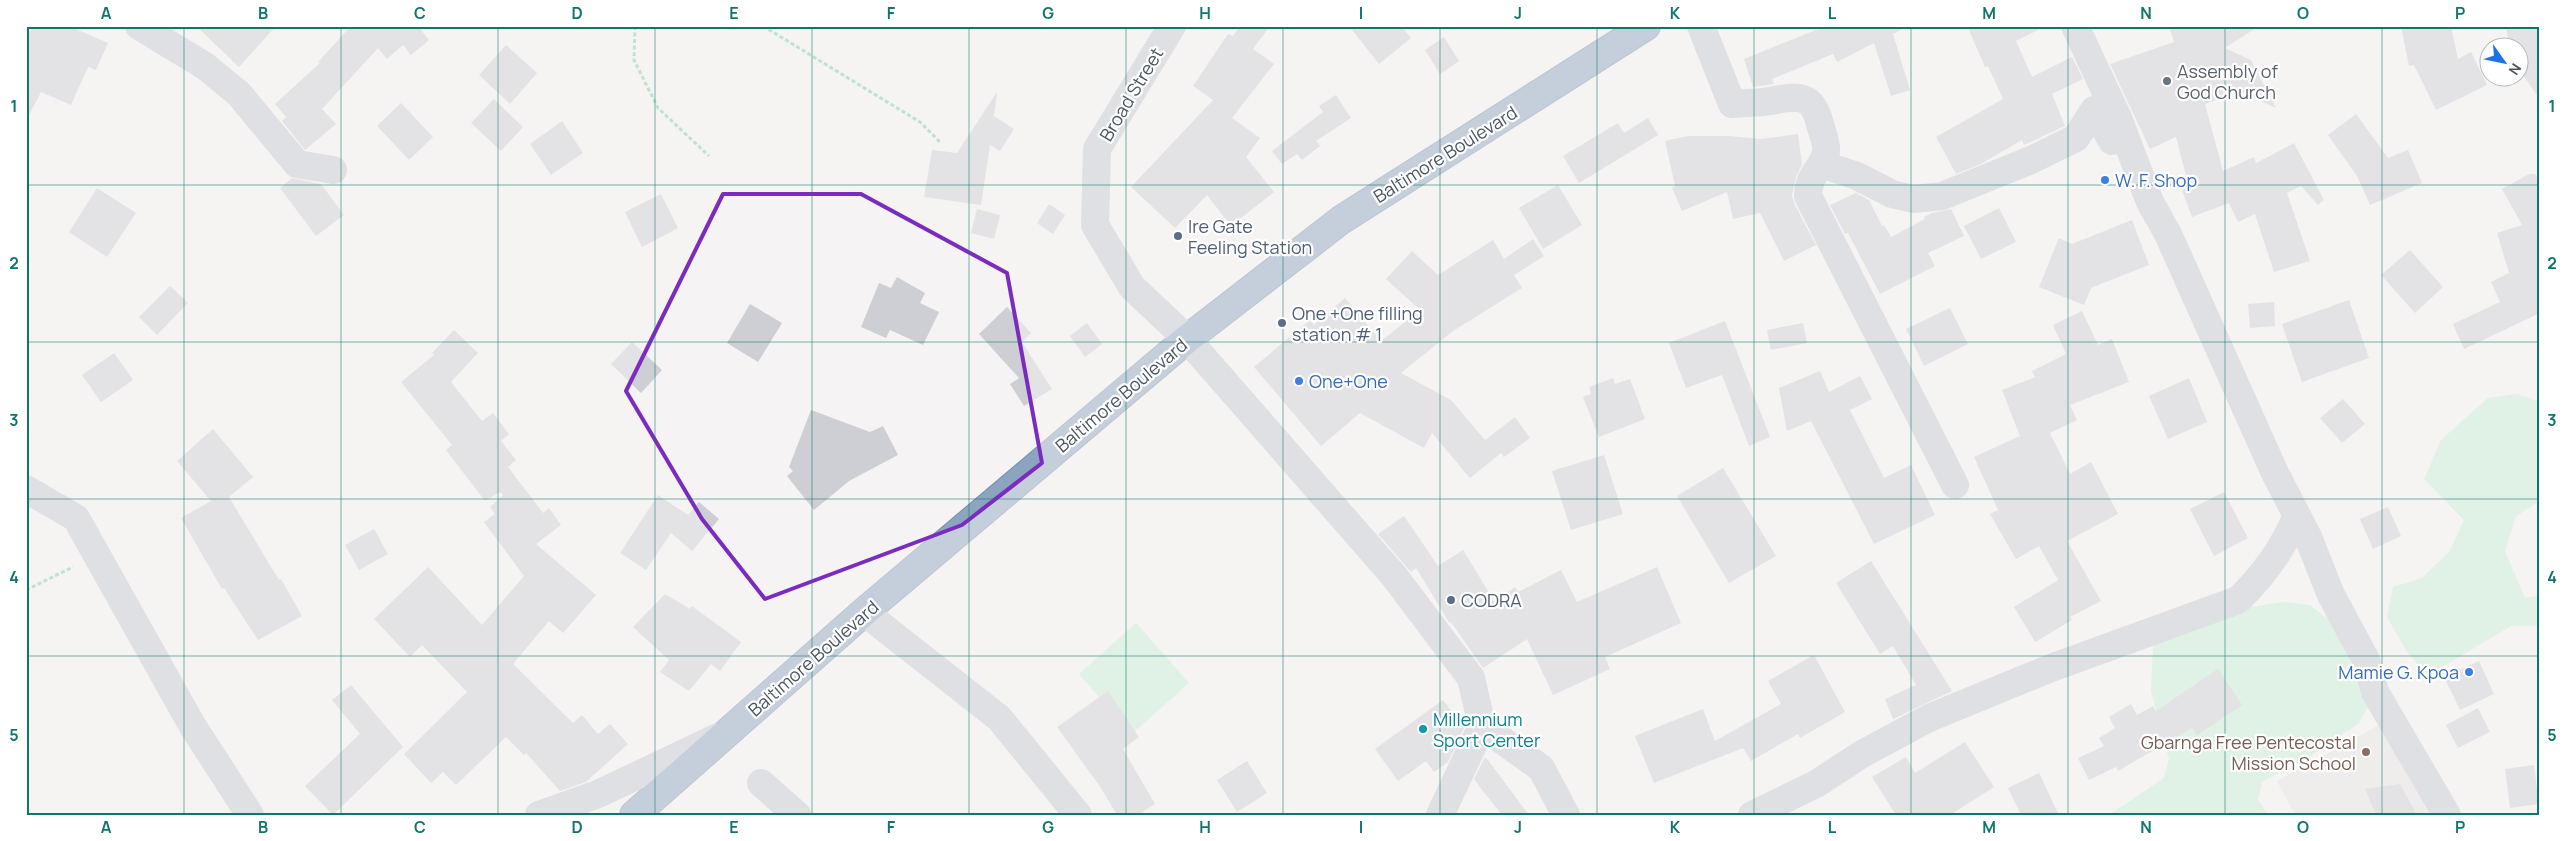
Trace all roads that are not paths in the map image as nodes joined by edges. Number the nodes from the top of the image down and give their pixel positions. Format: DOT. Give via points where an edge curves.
graph roads {
  1 [pos="139,26"];
  2 [pos="1172,26"];
  3 [pos="1646,26"];
  4 [pos="1701,26"];
  5 [pos="2075,26"];
  6 [pos="1821,164"];
  7 [pos="333,170"];
  8 [pos="2150,202"];
  9 [pos="1187,338"];
  10 [pos="1956,485"];
  11 [pos="26,489"];
  12 [pos="2331,595"];
  13 [pos="864,612"];
  14 [pos="1482,726"];
  15 [pos="728,732"];
  16 [pos="761,783"];
  17 [pos="250,815"];
  18 [pos="539,815"];
  19 [pos="634,815"];
  20 [pos="797,815"];
  21 [pos="1078,815"];
  22 [pos="1440,815"];
  23 [pos="1566,815"];
  24 [pos="1752,815"];
  25 [pos="2447,815"];
  1 -- 7 [label="street" via="205,66 239,94 297,164"];
  2 -- 9 [label="street, Broad Street" via="1097,149 1095,224 1132,287"];
  3 -- 9 [label="highway, Baltimore Boulevard" via="1341,220"];
  4 -- 6 [label="street" via="1732,104 1794,96 1808,100 1816,108 1826,151"];
  5 -- 8 [label="street" via="2118,118"];
  6 -- 8 [label="street" via="1857,176 1892,194 1912,198 1942,196 2076,138 2094,110"];
  6 -- 10 [label="street" via="1808,182 1808,196"];
  8 -- 12 [label="street" via="2168,234 2274,471 2308,537"];
  9 -- 13 [label="highway, Baltimore Boulevard"];
  9 -- 14 [label="street, Broad Street" via="1400,584 1471,678"];
  11 -- 17 [label="street" via="76,518 192,725"];
  12 -- 24 [label="street" via="2296,518 2284,545 2258,581 2238,600 2051,668 1929,718 1862,754 1816,784"];
  12 -- 25 [label="street" via="2366,660 2375,692"];
  13 -- 15 [label="highway, Baltimore Boulevard"];
  13 -- 21 [label="street" via="999,718"];
  14 -- 22 [label="street"];
  14 -- 23 [label="street" via="1541,768"];
  15 -- 18 [label="street" via="598,794"];
  15 -- 19 [label="highway, Baltimore Boulevard"];
  16 -- 20 [label="street"];
}
